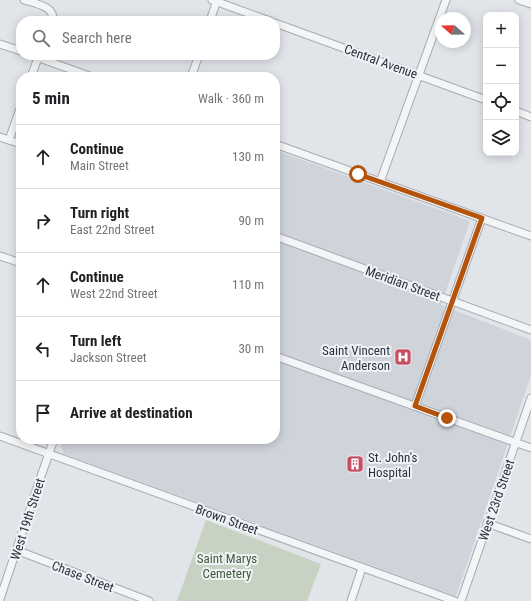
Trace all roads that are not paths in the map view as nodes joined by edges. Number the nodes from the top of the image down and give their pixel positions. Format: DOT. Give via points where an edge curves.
graph roads {
  1 [pos="24,0"];
  2 [pos="446,0"];
  3 [pos="519,0"];
  4 [pos="215,1"];
  5 [pos="531,4"];
  6 [pos="51,16"];
  7 [pos="211,16"];
  8 [pos="256,16"];
  9 [pos="280,25"];
  10 [pos="0,44"];
  11 [pos="16,49"];
  12 [pos="35,60"];
  13 [pos="47,60"];
  14 [pos="197,60"];
  15 [pos="32,72"];
  16 [pos="79,72"];
  17 [pos="193,72"];
  18 [pos="418,75"];
  19 [pos="483,99"];
  20 [pos="519,112"];
  21 [pos="531,117"];
  22 [pos="16,120"];
  23 [pos="0,137"];
  24 [pos="9,140"];
  25 [pos="16,142"];
  26 [pos="280,146"];
  27 [pos="380,182"];
  28 [pos="482,218"];
  29 [pos="531,236"];
  30 [pos="280,238"];
  31 [pos="0,256"];
  32 [pos="16,261"];
  33 [pos="452,301"];
  34 [pos="531,330"];
  35 [pos="280,358"];
  36 [pos="531,398"];
  37 [pos="415,406"];
  38 [pos="0,436"];
  39 [pos="16,442"];
  40 [pos="516,442"];
  41 [pos="23,444"];
  42 [pos="52,444"];
  43 [pos="531,448"];
  44 [pos="49,453"];
  45 [pos="487,522"];
  46 [pos="531,539"];
  47 [pos="16,550"];
  48 [pos="362,568"];
  49 [pos="0,599"];
  50 [pos="149,601"];
  51 [pos="352,601"];
  52 [pos="455,601"];
  53 [pos="461,601"];
  1 -- 6 [label="street" via="47,8"];
  2 -- 18 [label="street"];
  3 -- 5 [label="street"];
  4 -- 7 [label="street"];
  4 -- 8 [label="street"];
  9 -- 18 [label="street, Central Avenue"];
  10 -- 11 [label="street"];
  12 -- 15 [label="street"];
  13 -- 16 [label="street"];
  14 -- 17 [label="street"];
  18 -- 19 [label="street, Central Avenue"];
  18 -- 27 [label="street"];
  20 -- 21 [label="street"];
  22 -- 24 [label="street"];
  23 -- 24 [label="street"];
  24 -- 25 [label="street"];
  26 -- 27 [label="street"];
  27 -- 28 [label="street"];
  28 -- 29 [label="street"];
  28 -- 33 [label="street"];
  30 -- 33 [label="street, Meridian Street"];
  31 -- 32 [label="street"];
  33 -- 34 [label="street, Meridian Street"];
  33 -- 37 [label="street"];
  35 -- 37 [label="street"];
  36 -- 40 [label="street, West 23rd Street"];
  37 -- 40 [label="street"];
  38 -- 39 [label="street, Brown Street"];
  40 -- 43 [label="street"];
  40 -- 45 [label="street, West 23rd Street"];
  41 -- 44 [label="street, Brown Street"];
  42 -- 44 [label="street, West 19th Street"];
  44 -- 47 [label="street, West 19th Street"];
  44 -- 48 [label="street, Brown Street"];
  45 -- 46 [label="street"];
  45 -- 53 [label="street, West 23rd Street"];
  47 -- 49 [label="street, West 19th Street"];
  47 -- 50 [label="street, Chase Street"];
  48 -- 51 [label="street"];
  48 -- 52 [label="street, Brown Street"];
}
